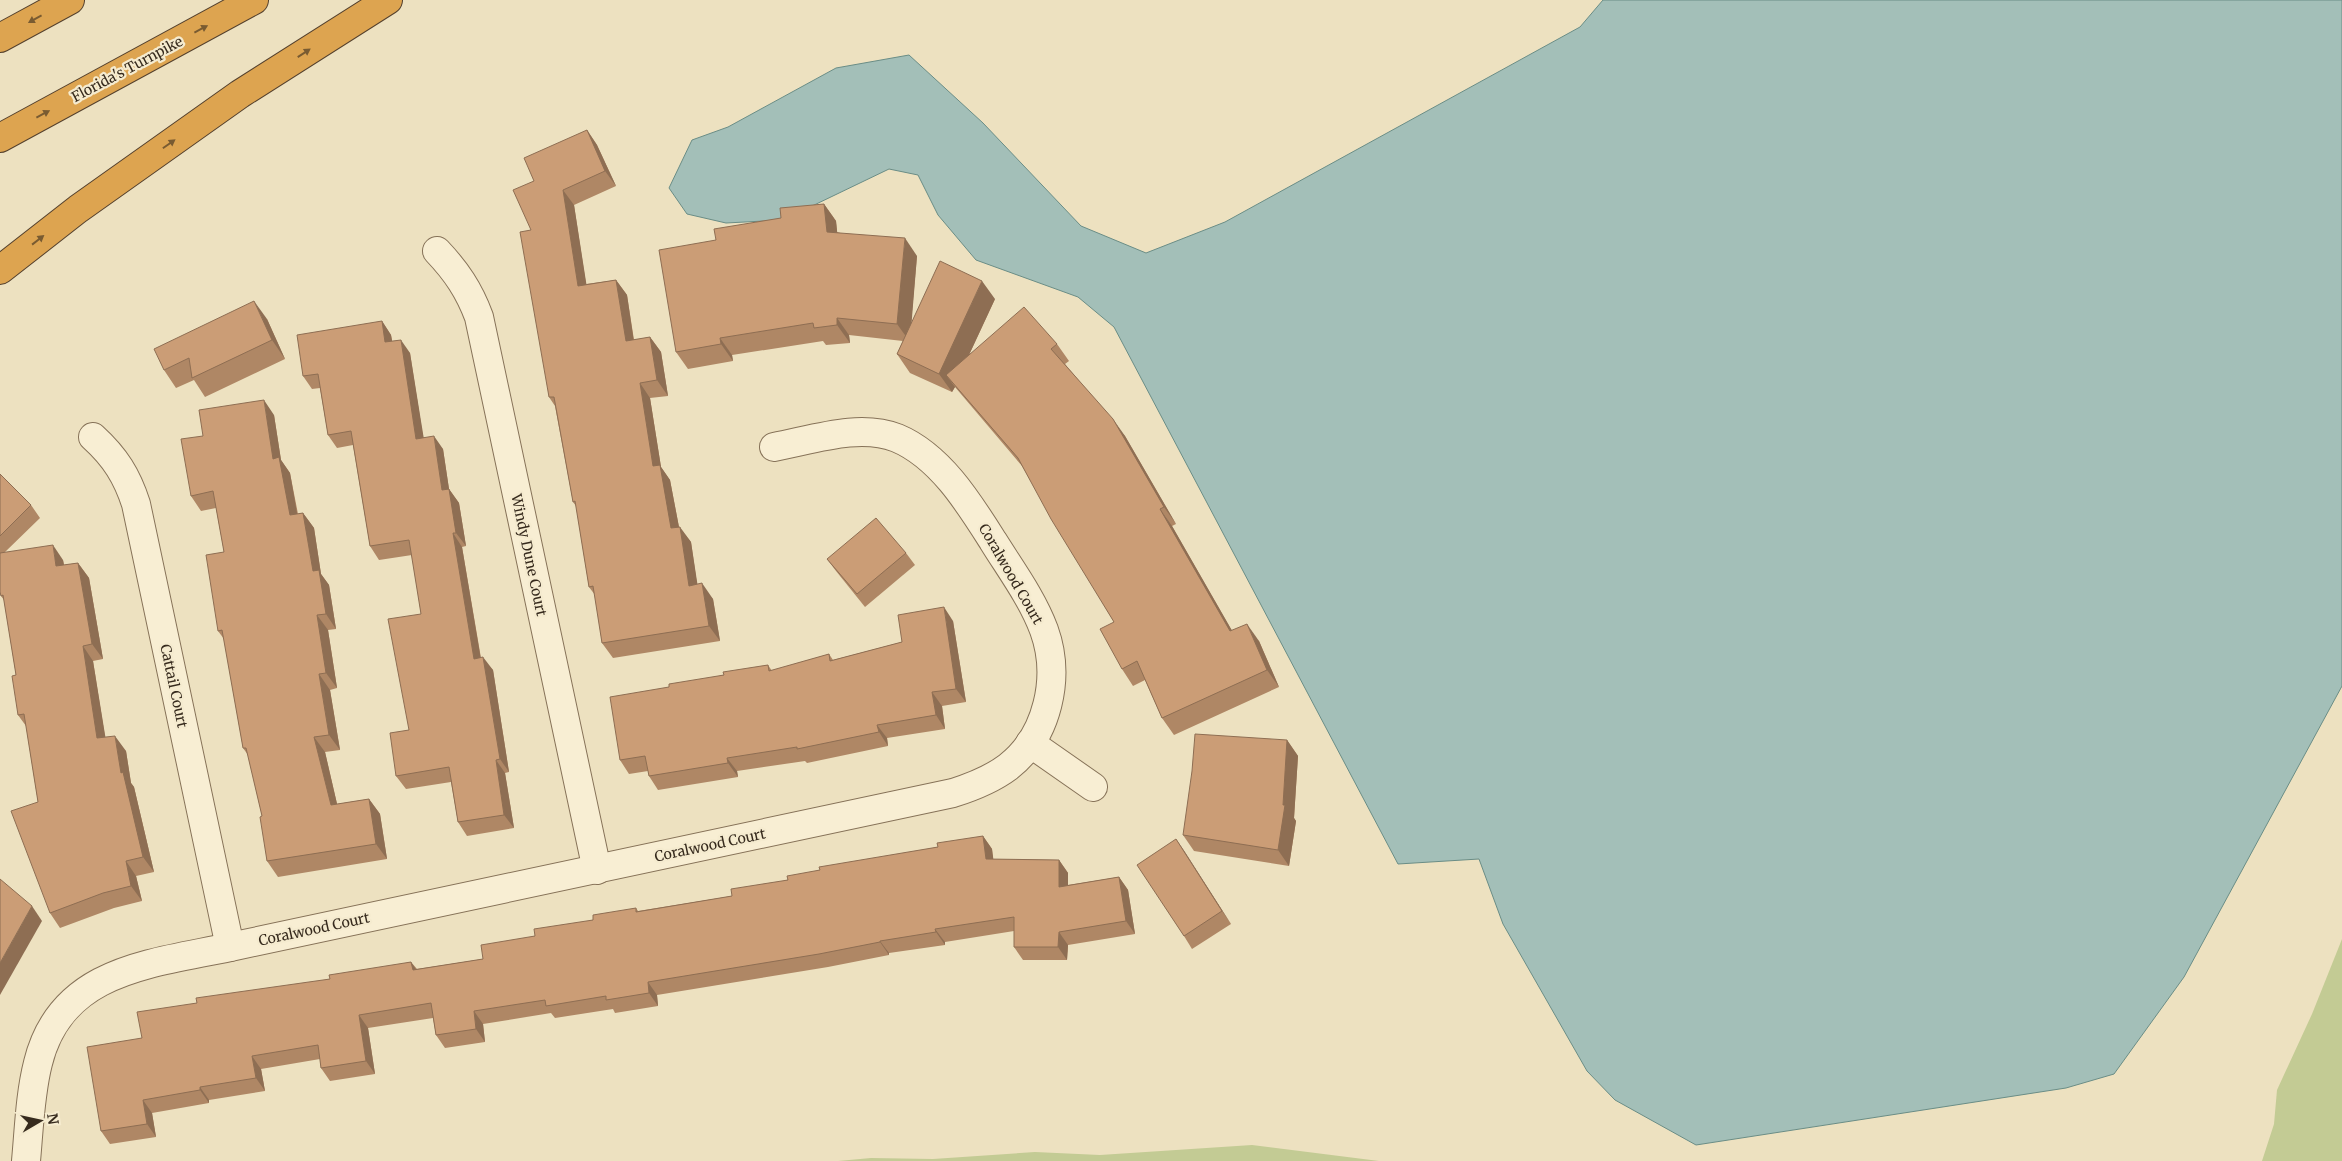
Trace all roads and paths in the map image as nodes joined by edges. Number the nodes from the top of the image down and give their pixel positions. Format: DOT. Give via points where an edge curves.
graph roads {
  1 [pos="70,0"];
  2 [pos="254,0"];
  3 [pos="388,0"];
  4 [pos="0,38"];
  5 [pos="0,138"];
  6 [pos="437,251"];
  7 [pos="0,270"];
  8 [pos="93,437"];
  9 [pos="774,447"];
  10 [pos="1030,743"];
  11 [pos="1093,787"];
  12 [pos="597,870"];
  13 [pos="230,947"];
  14 [pos="26,1161"];
  1 -- 4 [label="highway, one-way"];
  5 -- 2 [label="highway, Florida's Turnpike, one-way"];
  7 -- 3 [label="highway, one-way" via="78,209 240,94"];
  6 -- 12 [label="street, Windy Dune Court" via="462,280 478,317"];
  8 -- 13 [label="street, Cattail Court" via="119,464 136,504"];
  9 -- 10 [label="street, Coralwood Court" via="862,432 880,433 912,446 942,472 976,515 1024,590 1044,630 1049,648 1051,686 1047,706"];
  10 -- 11 [label="street"];
  10 -- 12 [label="street, Coralwood Court" via="991,778 954,793"];
  12 -- 13 [label="street, Coralwood Court"];
  13 -- 14 [label="street, Coralwood Court" via="114,974 82,992 67,1006 55,1022 38,1062"];
}
